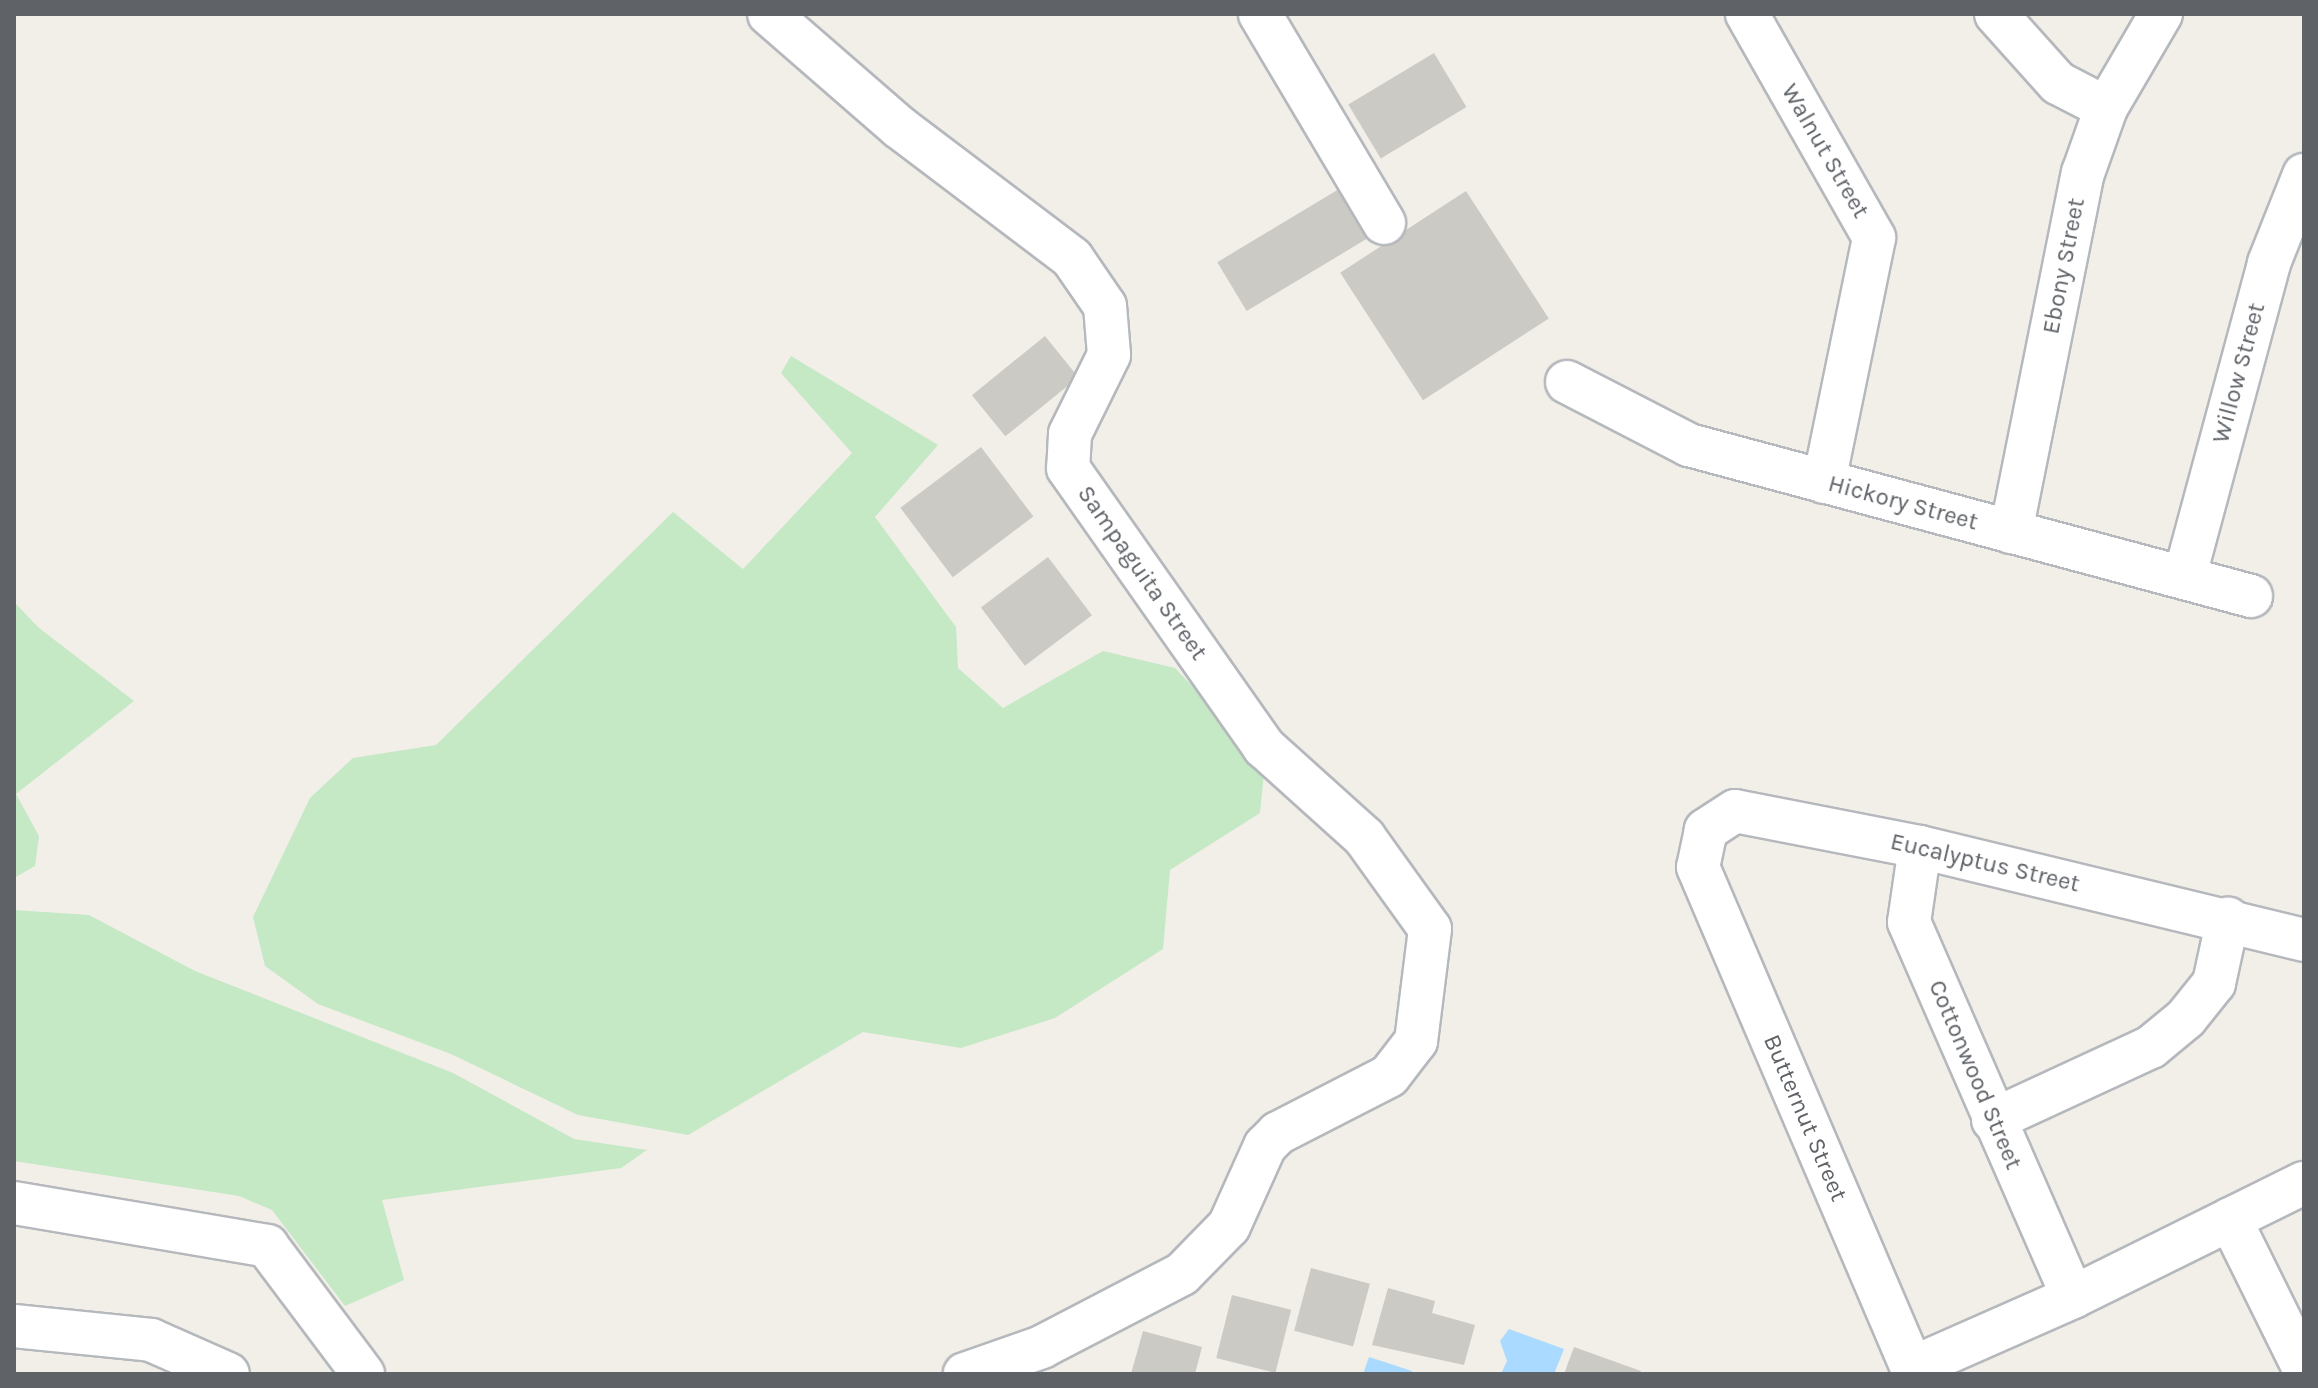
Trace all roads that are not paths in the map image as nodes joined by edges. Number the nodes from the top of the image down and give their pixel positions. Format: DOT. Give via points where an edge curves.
graph roads {
  1 [pos="1260,14"];
  2 [pos="1747,14"];
  3 [pos="1996,14"];
  4 [pos="2161,14"];
  5 [pos="775,16"];
  6 [pos="2106,108"];
  7 [pos="2304,175"];
  8 [pos="1384,223"];
  9 [pos="1567,382"];
  10 [pos="1824,482"];
  11 [pos="2011,532"];
  12 [pos="2185,575"];
  13 [pos="2251,596"];
  14 [pos="1920,847"];
  15 [pos="1698,867"];
  16 [pos="2228,919"];
  17 [pos="2304,940"];
  18 [pos="1993,1120"];
  19 [pos="2304,1183"];
  20 [pos="14,1203"];
  21 [pos="2230,1219"];
  22 [pos="2073,1297"];
  23 [pos="14,1326"];
  24 [pos="2304,1369"];
  25 [pos="228,1374"];
  26 [pos="363,1374"];
  27 [pos="965,1374"];
  1 -- 8 [label="street"];
  2 -- 10 [label="street, Walnut Street" via="1874,238"];
  3 -- 6 [label="street" via="2058,83"];
  4 -- 6 [label="street, Ebony Street"];
  5 -- 27 [label="street, Sampaguita Street" via="899,127 1072,258 1105,306 1109,355 1070,434 1068,468 1264,747 1364,837 1430,929 1416,1041 1389,1076 1278,1133 1265,1146 1229,1226 1182,1274 1042,1347"];
  6 -- 11 [label="street, Ebony Street" via="2083,173"];
  7 -- 12 [label="street, Willow Street" via="2269,263"];
  9 -- 10 [label="street, Hickory Street" via="1689,445"];
  10 -- 11 [label="street, Hickory Street"];
  11 -- 12 [label="street, Hickory Street"];
  12 -- 13 [label="street, Hickory Street"];
  14 -- 15 [label="street, Eucalyptus Street" via="1735,811 1706,830"];
  14 -- 16 [label="street, Eucalyptus Street"];
  14 -- 18 [label="street, Cottonwood Street" via="1909,922"];
  15 -- 22 [label="street, Butternut Street" via="1912,1368"];
  16 -- 17 [label="street, Eucalyptus Street"];
  16 -- 18 [label="street" via="2214,983 2186,1018 2151,1047"];
  18 -- 22 [label="street, Cottonwood Street"];
  19 -- 21 [label="street"];
  20 -- 26 [label="street" via="267,1246"];
  21 -- 22 [label="street"];
  21 -- 24 [label="street"];
  23 -- 25 [label="street" via="151,1340"];
}
